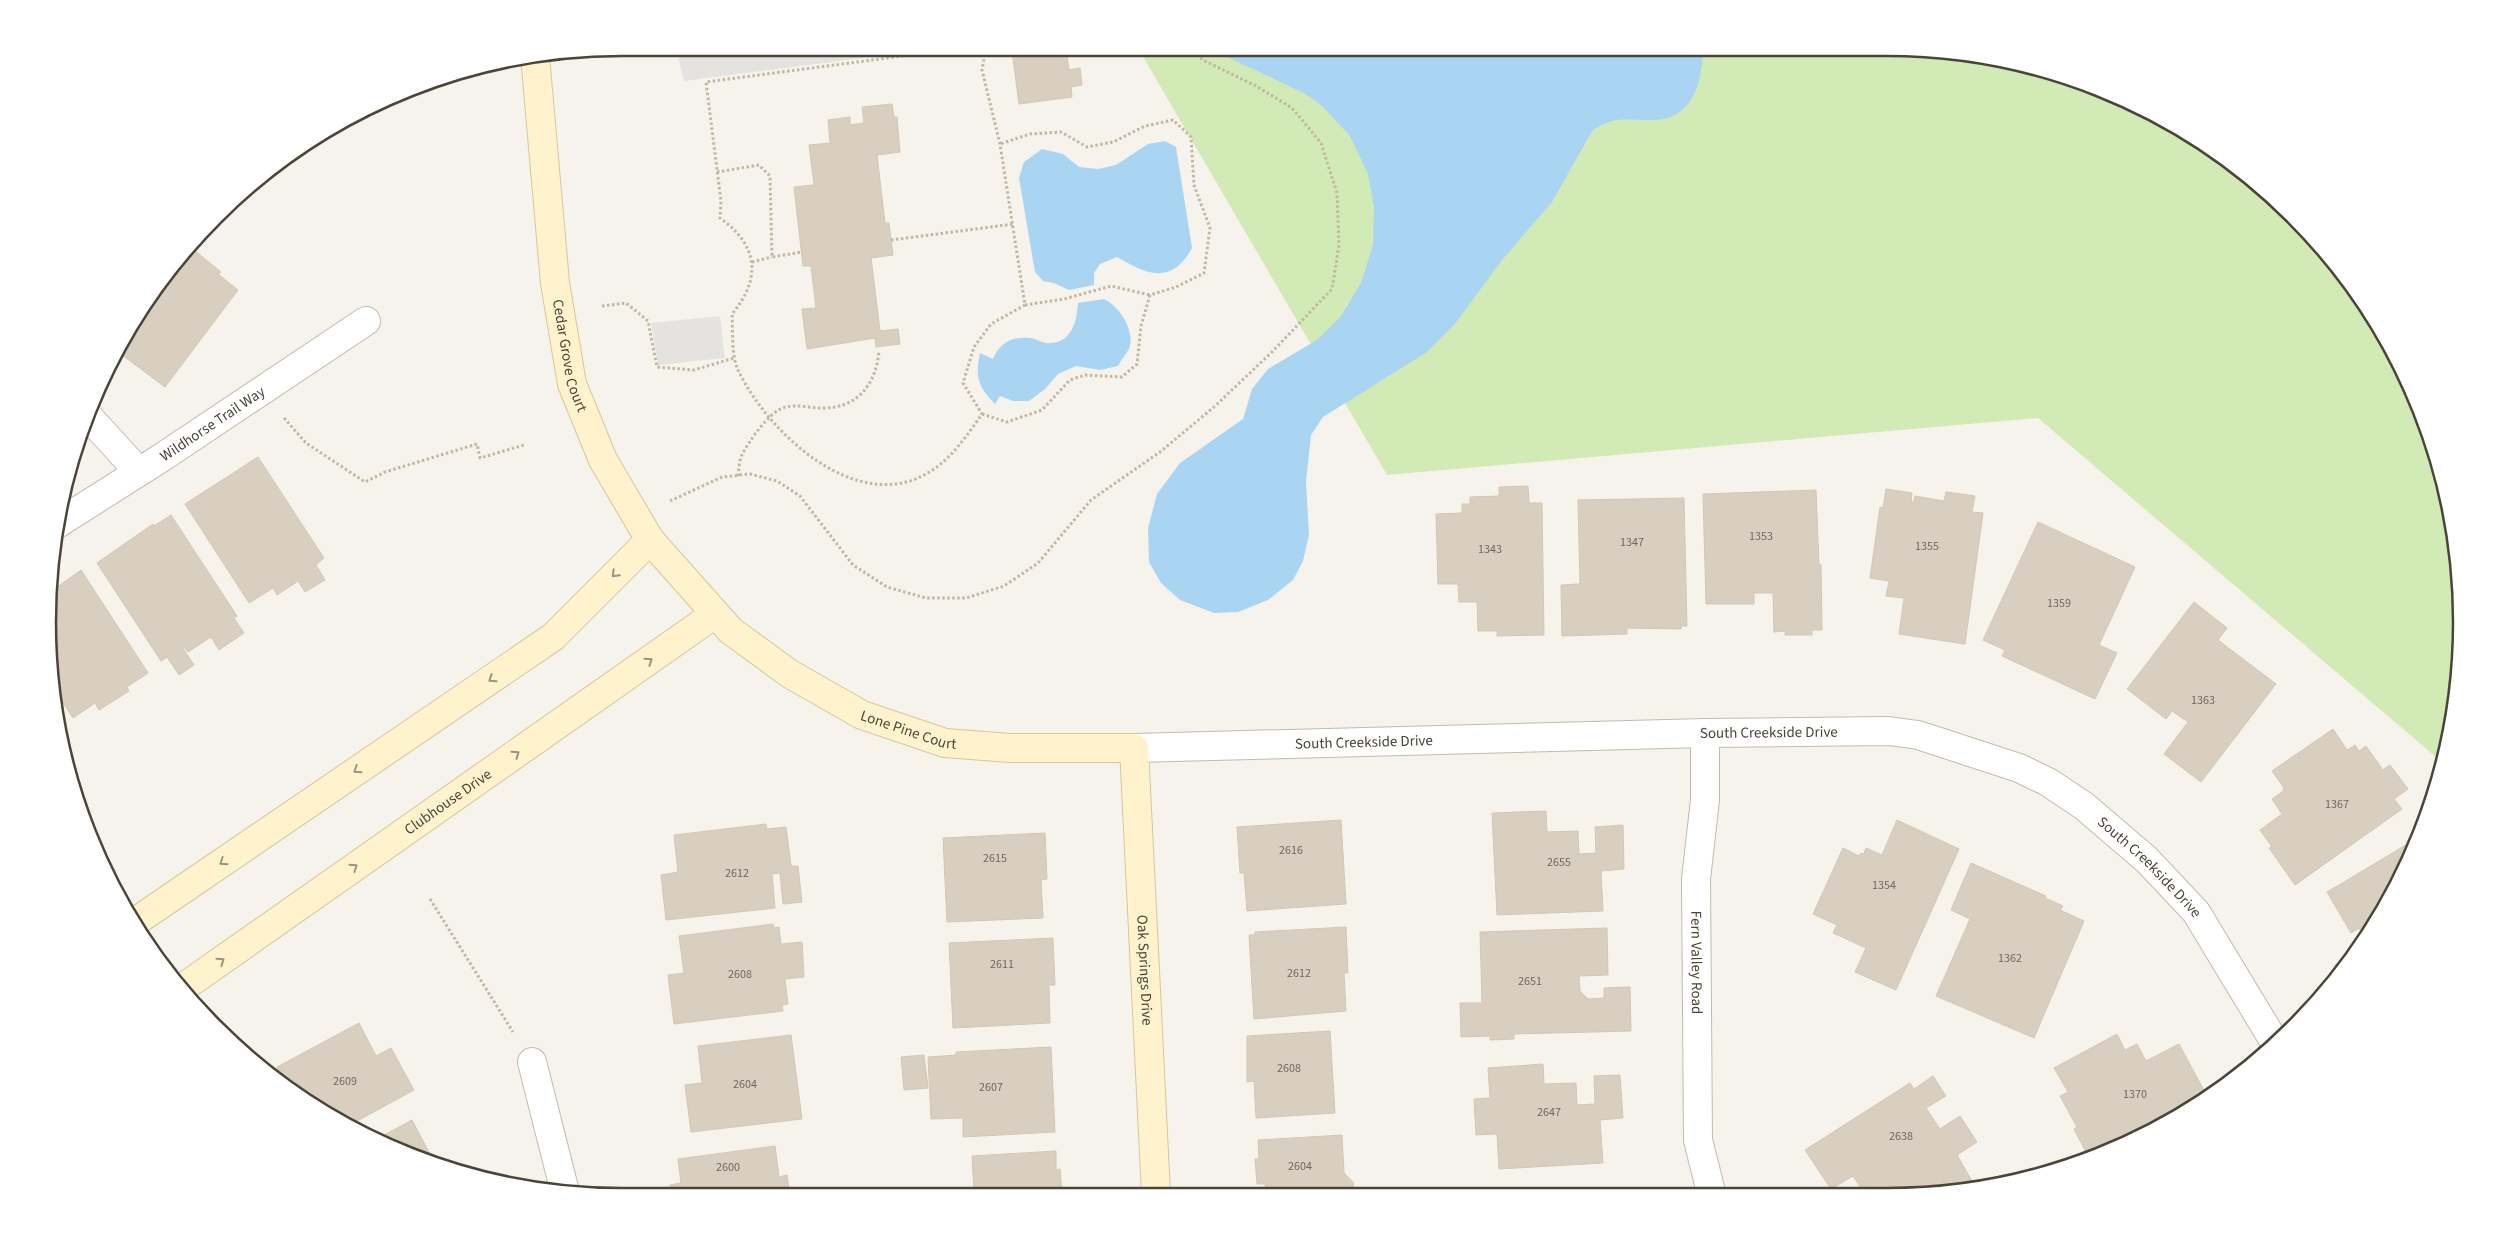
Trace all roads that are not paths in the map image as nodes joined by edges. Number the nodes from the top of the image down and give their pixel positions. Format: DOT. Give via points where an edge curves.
graph roads {
  1 [pos="536,63"];
  2 [pos="366,321"];
  3 [pos="93,421"];
  4 [pos="139,472"];
  5 [pos="66,518"];
  6 [pos="650,540"];
  7 [pos="715,614"];
  8 [pos="1705,733"];
  9 [pos="1134,748"];
  10 [pos="141,918"];
  11 [pos="188,984"];
  12 [pos="2271,1037"];
  13 [pos="532,1062"];
  14 [pos="564,1185"];
  15 [pos="1156,1188"];
  16 [pos="1710,1188"];
  1 -- 6 [label="street, Cedar Grove Court" via="555,282 572,384 603,460"];
  2 -- 4 [label="street, Wildhorse Trail Way"];
  3 -- 4 [label="street"];
  4 -- 5 [label="street, Wildhorse Trail Way"];
  6 -- 7 [label="street, Cedar Grove Court"];
  6 -- 10 [label="street, one-way" via="553,637"];
  7 -- 9 [label="street, Lone Pine Court" via="731,631 790,674 862,715 946,743 1010,748"];
  11 -- 7 [label="street, Clubhouse Drive, one-way"];
  8 -- 9 [label="street, South Creekside Drive"];
  8 -- 12 [label="street, South Creekside Drive" via="1889,732 1918,735 2019,768 2048,782 2084,806 2147,860 2196,912"];
  8 -- 16 [label="street, Fern Valley Road" via="1705,800 1696,879 1698,1140"];
  9 -- 15 [label="street, Oak Springs Drive"];
  13 -- 14 [label="street"];
}
